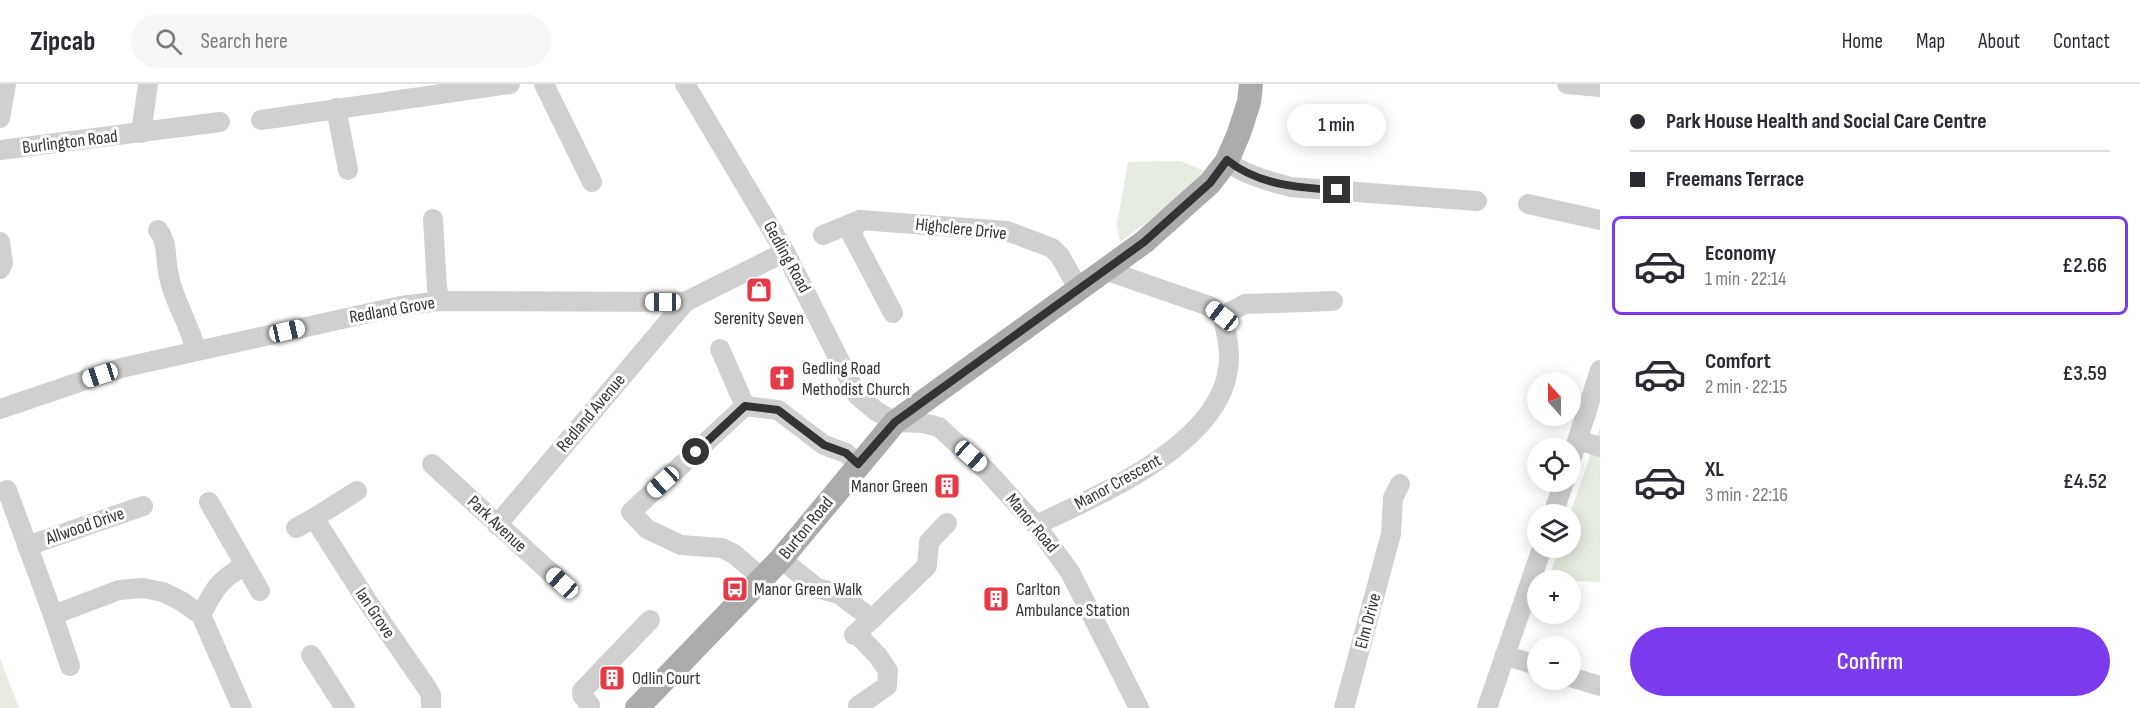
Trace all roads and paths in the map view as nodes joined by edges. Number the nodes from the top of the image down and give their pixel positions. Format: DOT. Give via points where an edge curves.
graph roads {
  1 [pos="6,84"];
  2 [pos="148,84"];
  3 [pos="510,84"];
  4 [pos="544,84"];
  5 [pos="685,84"];
  6 [pos="1251,84"];
  7 [pos="1567,84"];
  8 [pos="1600,87"];
  9 [pos="427,91"];
  10 [pos="336,108"];
  11 [pos="0,117"];
  12 [pos="261,120"];
  13 [pos="220,122"];
  14 [pos="141,133"];
  15 [pos="0,150"];
  16 [pos="1227,160"];
  17 [pos="348,170"];
  18 [pos="592,182"];
  19 [pos="1477,201"];
  20 [pos="1528,204"];
  21 [pos="433,219"];
  22 [pos="860,220"];
  23 [pos="1600,220"];
  24 [pos="158,230"];
  25 [pos="823,234"];
  26 [pos="785,252"];
  27 [pos="1105,270"];
  28 [pos="1078,288"];
  29 [pos="440,301"];
  30 [pos="685,302"];
  31 [pos="1327,305"];
  32 [pos="893,313"];
  33 [pos="1222,316"];
  34 [pos="720,349"];
  35 [pos="196,351"];
  36 [pos="1600,370"];
  37 [pos="745,406"];
  38 [pos="0,409"];
  39 [pos="895,422"];
  40 [pos="1579,438"];
  41 [pos="1581,441"];
  42 [pos="1600,447"];
  43 [pos="858,464"];
  44 [pos="432,465"];
  45 [pos="1400,484"];
  46 [pos="7,490"];
  47 [pos="357,491"];
  48 [pos="209,502"];
  49 [pos="143,506"];
  50 [pos="314,518"];
  51 [pos="947,523"];
  52 [pos="497,525"];
  53 [pos="1036,525"];
  54 [pos="296,528"];
  55 [pos="27,546"];
  56 [pos="1539,558"];
  57 [pos="781,559"];
  58 [pos="244,566"];
  59 [pos="763,579"];
  60 [pos="562,583"];
  61 [pos="260,591"];
  62 [pos="53,615"];
  63 [pos="201,615"];
  64 [pos="872,619"];
  65 [pos="650,620"];
  66 [pos="311,654"];
  67 [pos="1505,655"];
  68 [pos="1527,662"];
  69 [pos="70,666"];
  70 [pos="1581,680"];
  71 [pos="1600,686"];
  72 [pos="858,706"];
  73 [pos="590,707"];
  74 [pos="242,708"];
  75 [pos="345,708"];
  76 [pos="431,708"];
  77 [pos="637,708"];
  78 [pos="1139,708"];
  79 [pos="1344,708"];
  80 [pos="1487,708"];
  1 -- 11 [label="street"];
  2 -- 14 [label="street, Burlington Road"];
  3 -- 9 [label="street"];
  4 -- 18 [label="street"];
  5 -- 26 [label="street, Gedling Road"];
  6 -- 16 [label="main road, Burton Road" via="1249,102"];
  7 -- 8 [label="street"];
  9 -- 10 [label="street"];
  10 -- 12 [label="street"];
  10 -- 17 [label="street"];
  13 -- 14 [label="street, Burlington Road"];
  14 -- 15 [label="street, Burlington Road"];
  16 -- 19 [label="street" via="1263,179 1290,187"];
  16 -- 27 [label="main road, Burton Road" via="1210,183 1144,242"];
  20 -- 23 [label="street"];
  21 -- 29 [label="street"];
  22 -- 25 [label="street, Highclere Drive"];
  22 -- 28 [label="street, Highclere Drive" via="1007,231 1052,248"];
  22 -- 32 [label="street" via="851,233"];
  24 -- 35 [label="street" via="166,245 171,284"];
  26 -- 30 [label="street, Redland Grove"];
  26 -- 39 [label="street, Gedling Road" via="857,395"];
  27 -- 28 [label="main road, Burton Road"];
  27 -- 33 [label="street" via="1209,306"];
  28 -- 39 [label="main road, Burton Road"];
  29 -- 30 [label="street, Redland Grove"];
  29 -- 35 [label="street, Redland Grove"];
  30 -- 52 [label="street, Redland Avenue"];
  31 -- 33 [label="street" via="1245,304"];
  33 -- 53 [label="street, Manor Crescent" via="1229,369 1210,413 1190,435 1129,480"];
  34 -- 37 [label="street"];
  35 -- 38 [label="street, Redland Grove" via="121,368"];
  36 -- 40 [label="street"];
  37 -- 43 [label="street" via="778,410 824,445 846,453"];
  37 -- 59 [label="street" via="631,512 646,528 681,545 722,548 734,554"];
  39 -- 43 [label="main road, Burton Road"];
  39 -- 53 [label="street, Manor Road" via="939,427 987,471"];
  41 -- 42 [label="street"];
  43 -- 57 [label="main road, Burton Road"];
  44 -- 52 [label="street, Park Avenue"];
  45 -- 79 [label="street, Elm Drive" via="1393,498 1391,534"];
  46 -- 55 [label="street, Allwood Drive"];
  47 -- 50 [label="street"];
  48 -- 58 [label="street"];
  49 -- 55 [label="street, Allwood Drive"];
  50 -- 54 [label="street"];
  50 -- 76 [label="street, Ian Grove" via="427,688"];
  51 -- 64 [label="street" via="929,542 927,566"];
  52 -- 60 [label="street, Park Avenue"];
  53 -- 78 [label="street, Manor Road" via="1070,572"];
  55 -- 62 [label="street, Allwood Drive"];
  56 -- 67 [label="street"];
  57 -- 59 [label="main road, Burton Road"];
  57 -- 64 [label="street" via="817,588 839,594"];
  58 -- 61 [label="street"];
  58 -- 63 [label="street" via="225,577"];
  59 -- 77 [label="main road, Burton Road"];
  62 -- 63 [label="street" via="119,591 143,588 163,592"];
  62 -- 69 [label="street, Allwood Drive"];
  63 -- 74 [label="street"];
  64 -- 72 [label="street" via="855,634 888,671 887,686"];
  65 -- 73 [label="street" via="582,691"];
  66 -- 75 [label="street"];
  67 -- 68 [label="street"];
  67 -- 80 [label="street"];
  70 -- 71 [label="street"];
}
